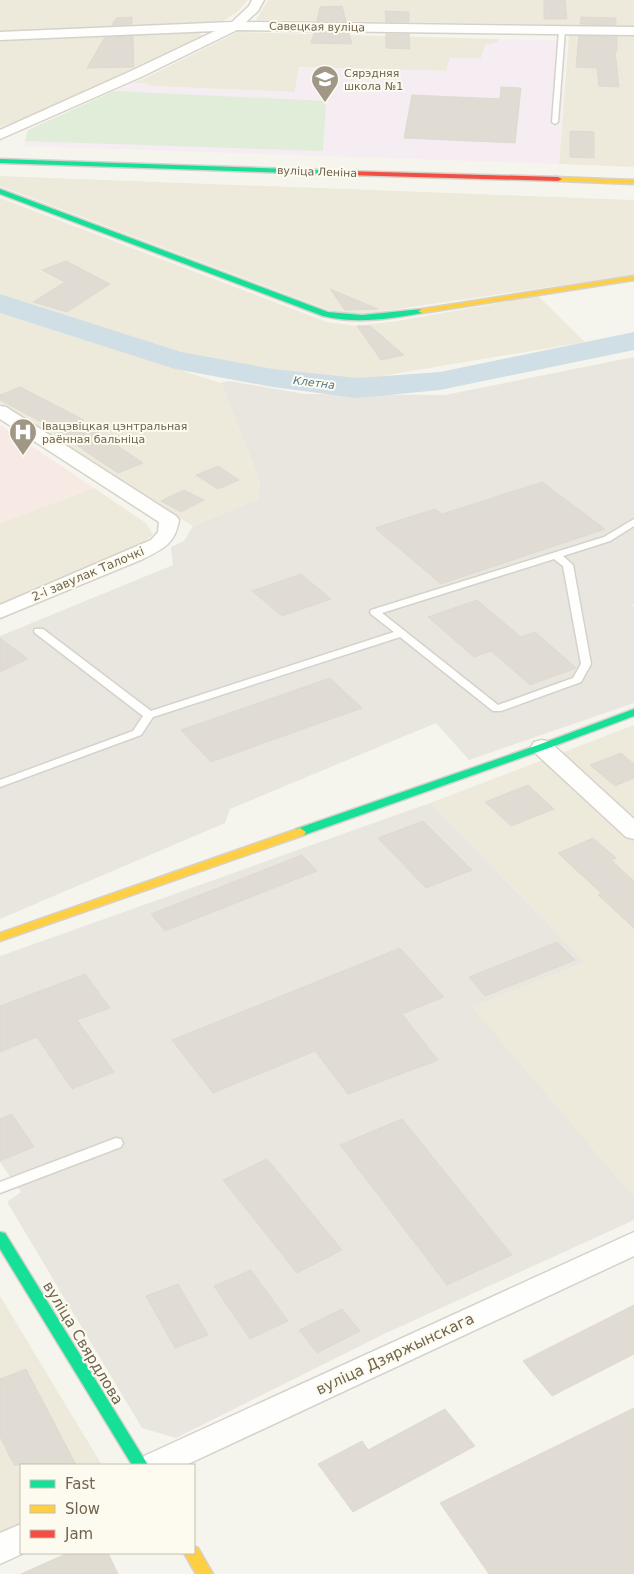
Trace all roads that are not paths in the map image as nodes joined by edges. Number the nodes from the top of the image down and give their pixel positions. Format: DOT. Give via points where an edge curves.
graph roads {
  1 [pos="258,0"];
  2 [pos="235,26"];
  3 [pos="562,30"];
  4 [pos="634,31"];
  5 [pos="0,36"];
  6 [pos="555,122"];
  7 [pos="0,135"];
  8 [pos="0,161"];
  9 [pos="634,182"];
  10 [pos="0,191"];
  11 [pos="634,278"];
  12 [pos="0,411"];
  13 [pos="634,522"];
  14 [pos="555,555"];
  15 [pos="0,612"];
  16 [pos="39,631"];
  17 [pos="401,633"];
  18 [pos="634,712"];
  19 [pos="149,715"];
  20 [pos="542,747"];
  21 [pos="0,784"];
  22 [pos="634,832"];
  23 [pos="0,936"];
  24 [pos="116,1143"];
  25 [pos="0,1188"];
  26 [pos="0,1237"];
  27 [pos="634,1243"];
  28 [pos="139,1464"];
  29 [pos="157,1464"];
  30 [pos="20,1539"];
  31 [pos="0,1550"];
  32 [pos="193,1554"];
  33 [pos="205,1574"];
  1 -- 2 [label="street"];
  2 -- 3 [label="street, Савецкая вуліца"];
  2 -- 5 [label="street, Савецкая вуліца"];
  2 -- 7 [label="street"];
  3 -- 4 [label="street, Савецкая вуліца"];
  3 -- 6 [label="lane"];
  8 -- 9 [label="street, вуліца Леніна"];
  10 -- 11 [label="street" via="293,303 348,319 380,317"];
  12 -- 15 [label="street, 2-і завулак Талочкі" via="169,520 167,533 158,544"];
  13 -- 14 [label="lane" via="606,539"];
  14 -- 17 [label="lane" via="375,612"];
  14 -- 17 [label="lane" via="568,565 586,664 577,680 497,709"];
  16 -- 19 [label="lane"];
  17 -- 19 [label="lane"];
  18 -- 20 [label="street"];
  19 -- 21 [label="lane" via="137,733"];
  20 -- 22 [label="street"];
  20 -- 23 [label="street"];
  24 -- 25 [label="lane"];
  26 -- 28 [label="street, вуліца Свярдлова"];
  27 -- 29 [label="street, вуліца Дзяржынскага"];
  30 -- 31 [label="street"];
  32 -- 33 [label="street"];
}
